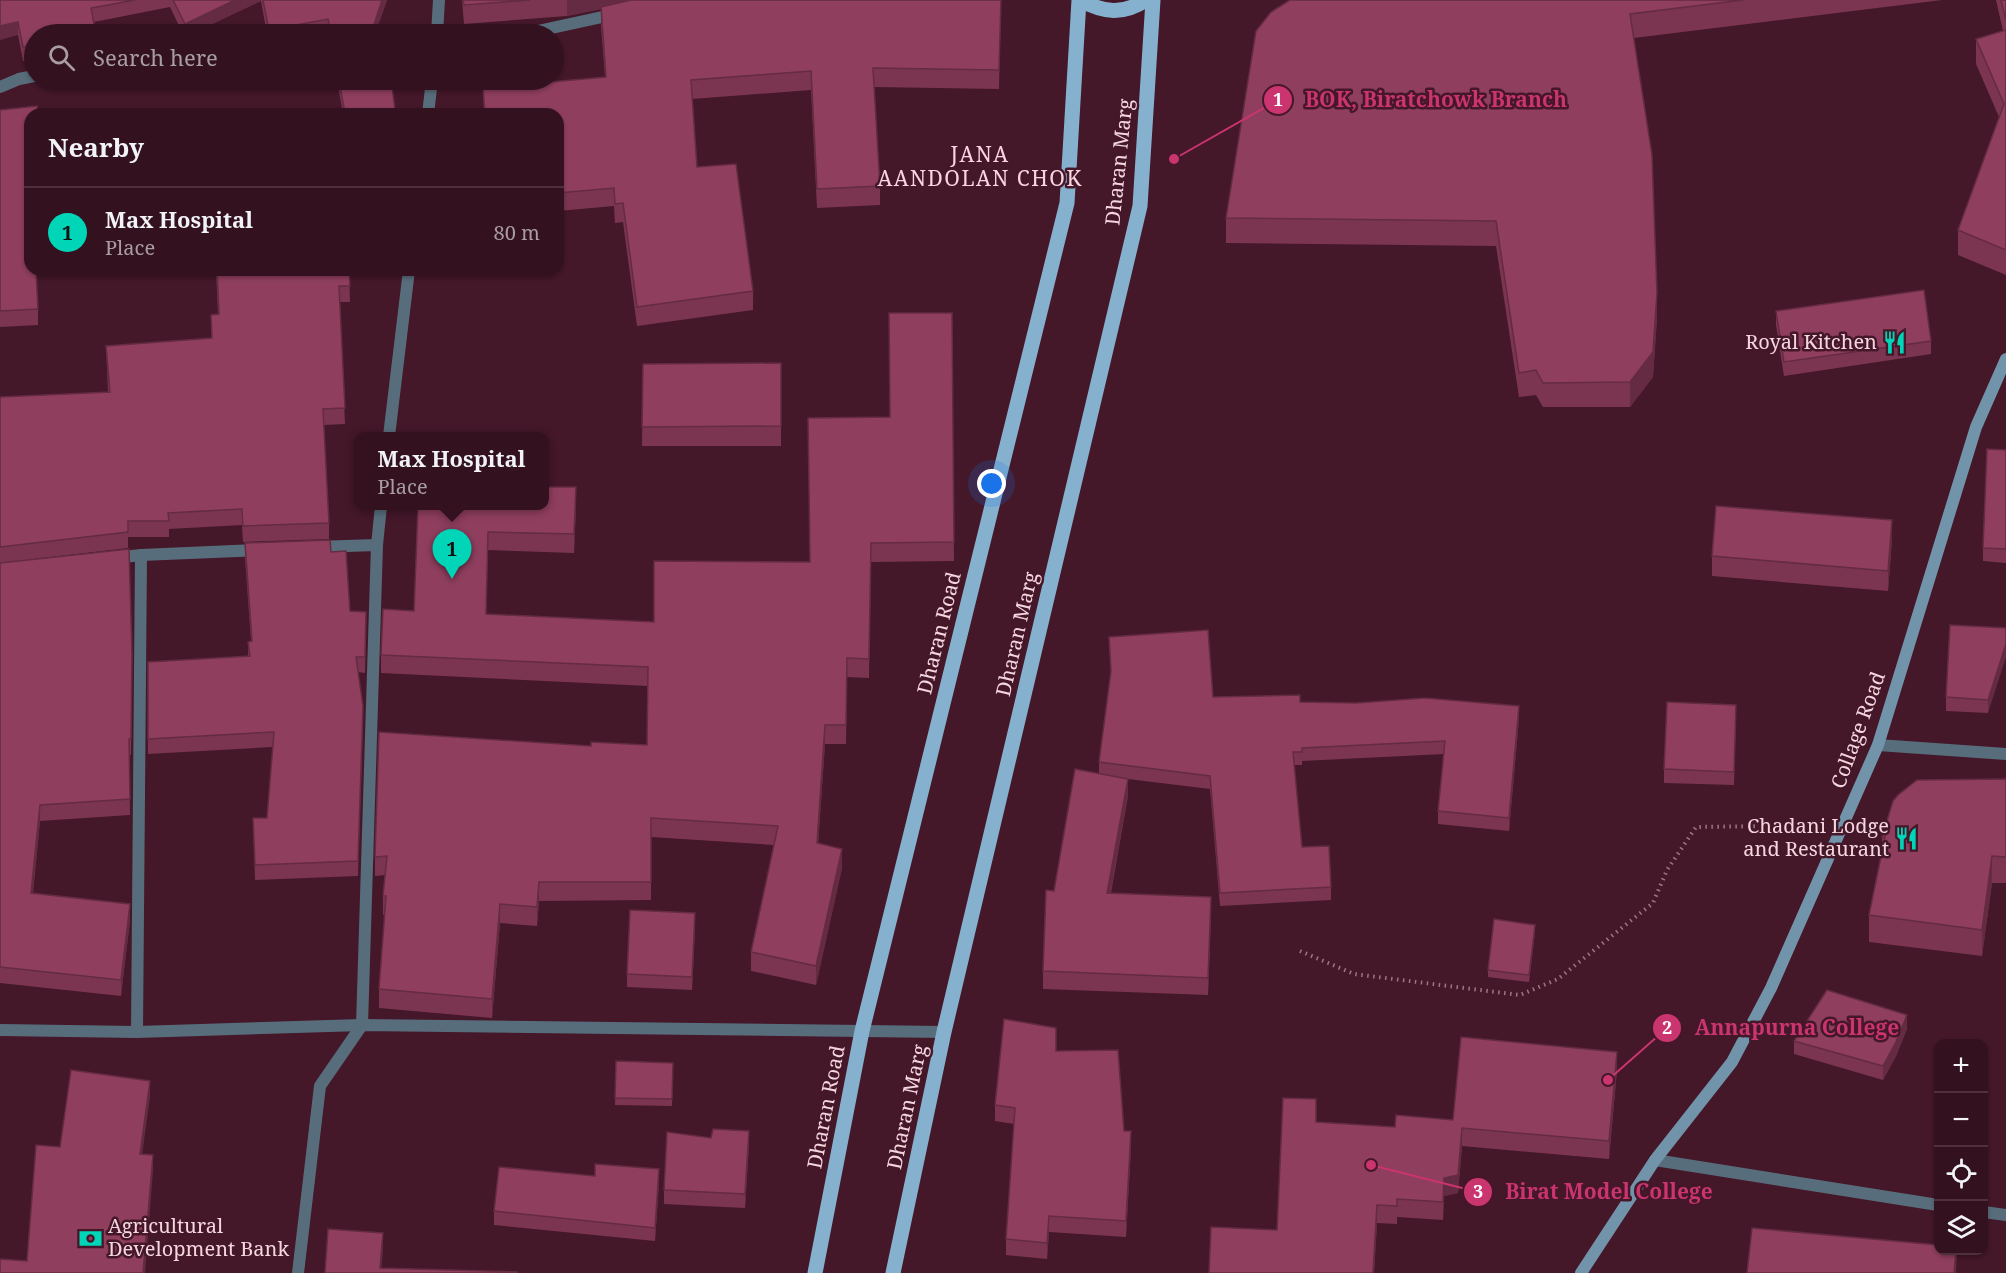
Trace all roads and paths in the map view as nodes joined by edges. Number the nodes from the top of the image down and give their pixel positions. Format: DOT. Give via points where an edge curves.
graph roads {
  1 [pos="439,0"];
  2 [pos="1080,0"];
  3 [pos="1146,0"];
  4 [pos="1153,0"];
  5 [pos="634,10"];
  6 [pos="438,24"];
  7 [pos="564,25"];
  8 [pos="24,78"];
  9 [pos="0,87"];
  10 [pos="431,90"];
  11 [pos="429,108"];
  12 [pos="408,276"];
  13 [pos="2006,359"];
  14 [pos="389,432"];
  15 [pos="381,510"];
  16 [pos="377,545"];
  17 [pos="306,548"];
  18 [pos="271,549"];
  19 [pos="141,555"];
  20 [pos="106,559"];
  21 [pos="1878,744"];
  22 [pos="2006,754"];
  23 [pos="1840,831"];
  24 [pos="1300,951"];
  25 [pos="362,1025"];
  26 [pos="0,1030"];
  27 [pos="862,1031"];
  28 [pos="137,1032"];
  29 [pos="944,1032"];
  30 [pos="1655,1160"];
  31 [pos="1934,1203"];
  32 [pos="1988,1213"];
  33 [pos="2006,1215"];
  34 [pos="298,1273"];
  35 [pos="815,1273"];
  36 [pos="893,1273"];
  37 [pos="1581,1273"];
  1 -- 6 [label="street"];
  2 -- 3 [label="main road" via="1097,9 1117,11"];
  2 -- 27 [label="main road, Dharan Road" via="1066,203"];
  4 -- 29 [label="main road, Dharan Marg" via="1140,206"];
  5 -- 7 [label="street"];
  8 -- 9 [label="street"];
  10 -- 11 [label="street"];
  12 -- 14 [label="street"];
  13 -- 21 [label="street, Collage Road" via="1976,427"];
  15 -- 16 [label="street"];
  16 -- 17 [label="street"];
  16 -- 25 [label="street"];
  18 -- 19 [label="street"];
  19 -- 20 [label="street"];
  19 -- 28 [label="street"];
  21 -- 22 [label="street"];
  21 -- 23 [label="street, Collage Road"];
  23 -- 24 [label="path" via="1769,826 1696,827 1667,870 1653,903 1558,978 1520,995 1354,974"];
  23 -- 30 [label="street, Collage Road" via="1771,988 1732,1062"];
  25 -- 27 [label="street"];
  25 -- 28 [label="street"];
  25 -- 34 [label="street" via="320,1086"];
  26 -- 28 [label="street"];
  27 -- 29 [label="street"];
  27 -- 35 [label="main road, Dharan Road"];
  29 -- 36 [label="main road, Dharan Marg"];
  30 -- 31 [label="street"];
  30 -- 37 [label="street, Collage Road"];
  32 -- 33 [label="street"];
}
